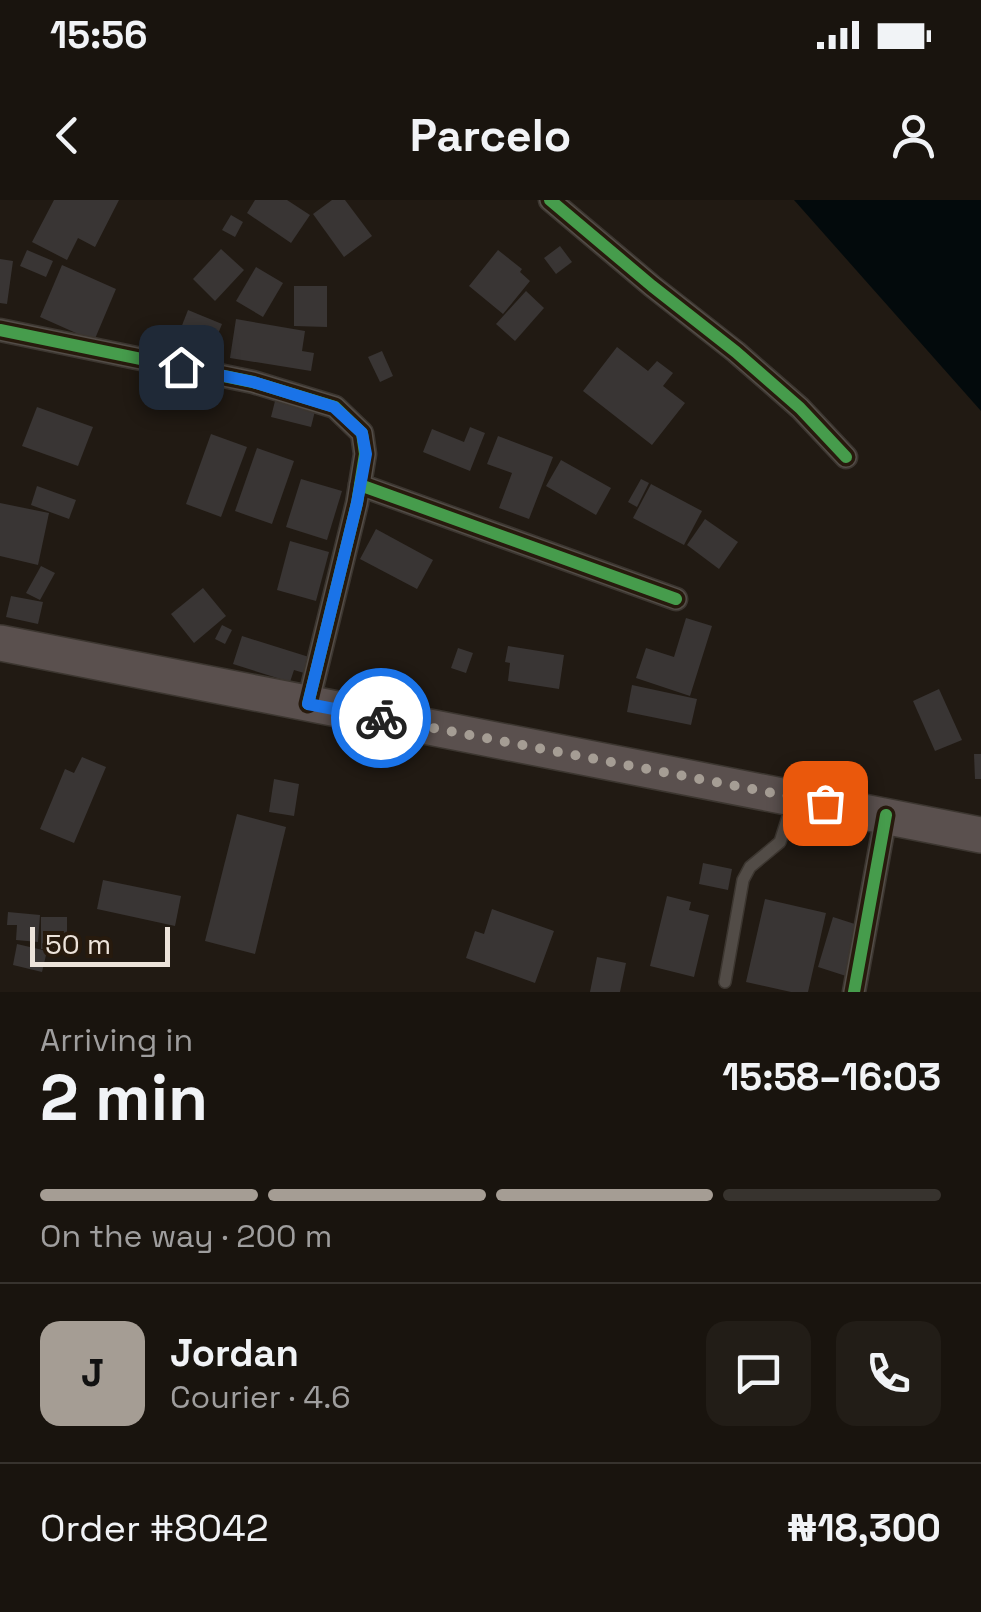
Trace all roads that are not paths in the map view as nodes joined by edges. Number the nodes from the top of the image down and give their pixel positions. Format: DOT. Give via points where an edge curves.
graph roads {
  1 [pos="550,200"];
  2 [pos="0,330"];
  3 [pos="846,458"];
  4 [pos="360,485"];
  5 [pos="676,599"];
  6 [pos="0,643"];
  7 [pos="308,704"];
  8 [pos="794,797"];
  9 [pos="886,815"];
  10 [pos="981,835"];
  11 [pos="725,982"];
  12 [pos="854,992"];
  1 -- 3 [label="street" via="736,352"];
  2 -- 4 [label="street" via="253,382 334,407 362,433"];
  4 -- 5 [label="street"];
  4 -- 7 [label="street"];
  6 -- 7 [label="main road"];
  7 -- 8 [label="main road"];
  8 -- 9 [label="main road"];
  8 -- 11 [label="lane" via="780,842 742,880"];
  9 -- 10 [label="main road"];
  9 -- 12 [label="street"];
}
